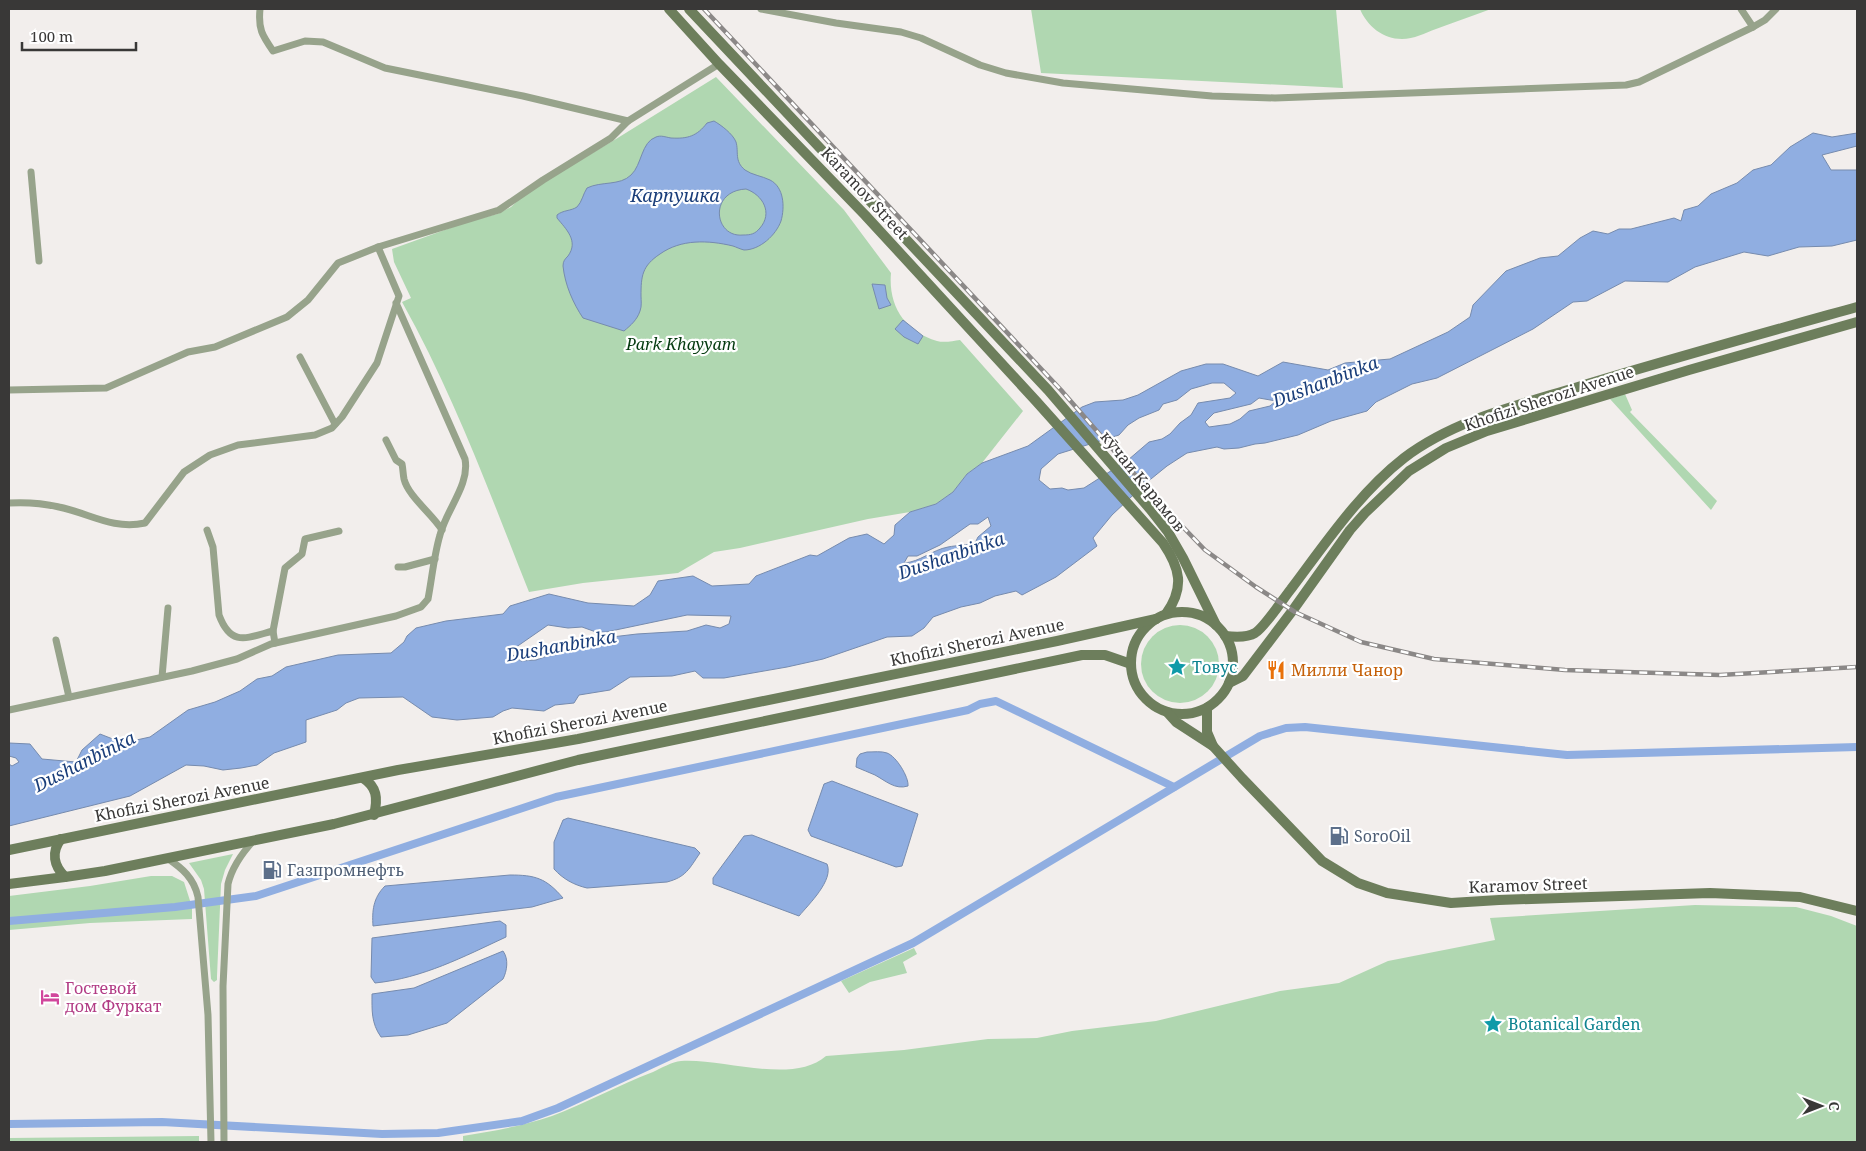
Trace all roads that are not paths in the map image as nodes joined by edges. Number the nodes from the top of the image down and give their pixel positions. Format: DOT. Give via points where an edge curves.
graph roads {
  1 [pos="260,9"];
  2 [pos="670,9"];
  3 [pos="761,9"];
  4 [pos="1741,9"];
  5 [pos="1776,9"];
  6 [pos="695,11"];
  7 [pos="1753,27"];
  8 [pos="719,64"];
  9 [pos="785,110"];
  10 [pos="774,119"];
  11 [pos="628,121"];
  12 [pos="31,172"];
  13 [pos="378,247"];
  14 [pos="38,261"];
  15 [pos="396,303"];
  16 [pos="1857,307"];
  17 [pos="1857,322"];
  18 [pos="300,357"];
  19 [pos="9,390"];
  20 [pos="1048,390"];
  21 [pos="1036,401"];
  22 [pos="1517,406"];
  23 [pos="1521,421"];
  24 [pos="335,424"];
  25 [pos="386,440"];
  26 [pos="9,503"];
  27 [pos="207,530"];
  28 [pos="442,530"];
  29 [pos="339,531"];
  30 [pos="435,558"];
  31 [pos="398,567"];
  32 [pos="168,608"];
  33 [pos="1166,614"];
  34 [pos="1156,619"];
  35 [pos="1216,625"];
  36 [pos="273,631"];
  37 [pos="1225,636"];
  38 [pos="56,640"];
  39 [pos="275,643"];
  40 [pos="1131,664"];
  41 [pos="162,677"];
  42 [pos="1229,684"];
  43 [pos="69,697"];
  44 [pos="1207,708"];
  45 [pos="9,710"];
  46 [pos="1167,712"];
  47 [pos="1213,746"];
  48 [pos="363,778"];
  49 [pos="374,814"];
  50 [pos="60,839"];
  51 [pos="254,840"];
  52 [pos="9,850"];
  53 [pos="167,858"];
  54 [pos="65,878"];
  55 [pos="9,884"];
  56 [pos="1857,911"];
  57 [pos="215,987"];
  58 [pos="211,1142"];
  59 [pos="224,1142"];
  1 -- 11 [label="street" via="261,33 273,51 305,41 323,42 385,68"];
  2 -- 8 [label="main road, Karamov Street"];
  3 -- 7 [label="street" via="901,32 980,65 1063,83 1275,98 1626,85 1639,82"];
  4 -- 7 [label="street"];
  5 -- 7 [label="street"];
  6 -- 9 [label="main road, Karamov Street"];
  8 -- 10 [label="main road, Karamov Street"];
  8 -- 11 [label="street"];
  9 -- 10 [label="main road"];
  9 -- 20 [label="main road, Karamov Street"];
  10 -- 21 [label="main road, Karamov Street"];
  11 -- 13 [label="street" via="611,138 498,210"];
  12 -- 14 [label="street"];
  13 -- 15 [label="street" via="399,296"];
  13 -- 19 [label="street" via="338,263 308,300 287,316 215,347 188,352 106,388"];
  15 -- 24 [label="street" via="377,363"];
  15 -- 28 [label="street" via="467,466"];
  16 -- 22 [label="main road, Khofizi Sherozi Avenue"];
  17 -- 23 [label="main road, Khofizi Sherozi Avenue"];
  18 -- 24 [label="street"];
  20 -- 35 [label="main road, кӯчаи Карамов" via="1168,532"];
  21 -- 33 [label="main road, кӯчаи Карамов" via="1163,543 1178,570 1179,580 1175,599"];
  22 -- 23 [label="main road"];
  22 -- 37 [label="main road, Khofizi Sherozi Avenue" via="1438,436 1404,458 1369,491 1255,633"];
  23 -- 42 [label="main road, Khofizi Sherozi Avenue" via="1446,448 1409,471 1350,530 1243,676"];
  24 -- 26 [label="street" via="315,435 238,445 210,455 184,472 150,517 140,524 105,522 60,507"];
  25 -- 28 [label="street" via="396,460 402,464 404,480 420,506"];
  27 -- 36 [label="street" via="213,547 221,621 236,638"];
  28 -- 30 [label="street"];
  29 -- 36 [label="street" via="306,539 302,554 285,568"];
  30 -- 31 [label="street"];
  30 -- 39 [label="street" via="428,599 422,607 380,620"];
  32 -- 41 [label="street"];
  33 -- 34 [label="main road"];
  33 -- 35 [label="main road" via="1184,612 1201,616"];
  34 -- 40 [label="main road" via="1138,638 1132,650"];
  34 -- 48 [label="main road, Khofizi Sherozi Avenue" via="578,739"];
  35 -- 37 [label="main road"];
  36 -- 39 [label="street"];
  37 -- 42 [label="main road" via="1233,664"];
  38 -- 43 [label="street"];
  39 -- 41 [label="street" via="237,659"];
  40 -- 46 [label="main road" via="1141,694"];
  40 -- 49 [label="main road, Khofizi Sherozi Avenue" via="1104,655 1082,655 578,760"];
  41 -- 43 [label="street"];
  42 -- 44 [label="main road"];
  43 -- 45 [label="street"];
  44 -- 46 [label="main road" via="1188,714"];
  44 -- 47 [label="main road" via="1208,732"];
  46 -- 47 [label="main road" via="1176,722"];
  47 -- 56 [label="main road, Karamov Street" via="1322,861 1358,882 1387,893 1450,903 1720,894 1800,897"];
  48 -- 49 [label="main road" via="376,792"];
  48 -- 50 [label="main road, Khofizi Sherozi Avenue"];
  49 -- 51 [label="main road, Khofizi Sherozi Avenue"];
  50 -- 52 [label="main road, Khofizi Sherozi Avenue"];
  50 -- 54 [label="main road" via="55,849 55,860"];
  51 -- 53 [label="main road, Khofizi Sherozi Avenue"];
  51 -- 57 [label="street" via="229,878"];
  53 -- 54 [label="main road, Khofizi Sherozi Avenue"];
  53 -- 57 [label="street" via="187,874 197,892"];
  54 -- 55 [label="main road, Khofizi Sherozi Avenue"];
  57 -- 58 [label="street"];
  57 -- 59 [label="street"];
}
